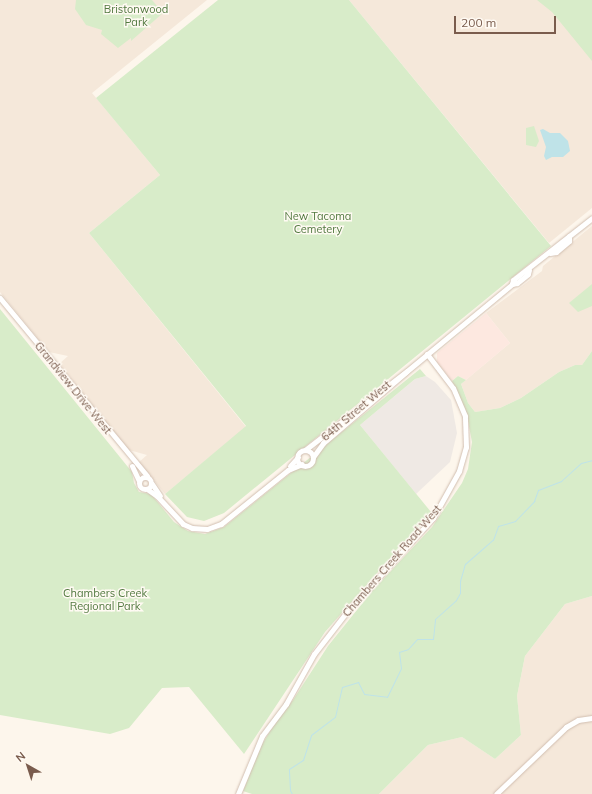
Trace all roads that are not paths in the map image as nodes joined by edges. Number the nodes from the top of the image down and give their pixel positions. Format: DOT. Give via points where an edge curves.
graph roads {
  1 [pos="592,218"];
  2 [pos="0,298"];
  3 [pos="0,302"];
  4 [pos="427,354"];
  5 [pos="407,371"];
  6 [pos="305,450"];
  7 [pos="298,457"];
  8 [pos="313,457"];
  9 [pos="302,464"];
  10 [pos="147,476"];
  11 [pos="139,481"];
  12 [pos="152,484"];
  13 [pos="147,489"];
  14 [pos="202,528"];
  15 [pos="592,718"];
  16 [pos="238,794"];
  17 [pos="496,794"];
  1 -- 4 [label="street" via="529,270 513,280 512,284"];
  2 -- 10 [label="street, Grandview Drive West"];
  3 -- 11 [label="street, Grandview Drive West" via="133,466"];
  4 -- 5 [label="street, 64th Street West"];
  4 -- 16 [label="street, Chambers Creek Road West" via="453,388 465,416 466,447 459,471 433,518 350,608 314,654 286,704 262,736"];
  5 -- 6 [label="street, 64th Street West"];
  5 -- 8 [label="street, 64th Street West" via="322,443"];
  6 -- 7 [label="street"];
  6 -- 8 [label="street" via="311,452"];
  7 -- 9 [label="street"];
  7 -- 14 [label="street" via="227,516 216,524"];
  8 -- 9 [label="street" via="310,464"];
  9 -- 14 [label="street" via="288,470 221,524"];
  10 -- 11 [label="street"];
  10 -- 12 [label="street, Grandview Drive West"];
  11 -- 13 [label="street, Grandview Drive West" via="140,487"];
  12 -- 13 [label="street"];
  12 -- 14 [label="street" via="179,518"];
  13 -- 14 [label="street" via="183,524"];
  15 -- 17 [label="street" via="578,720 566,727"];
}
